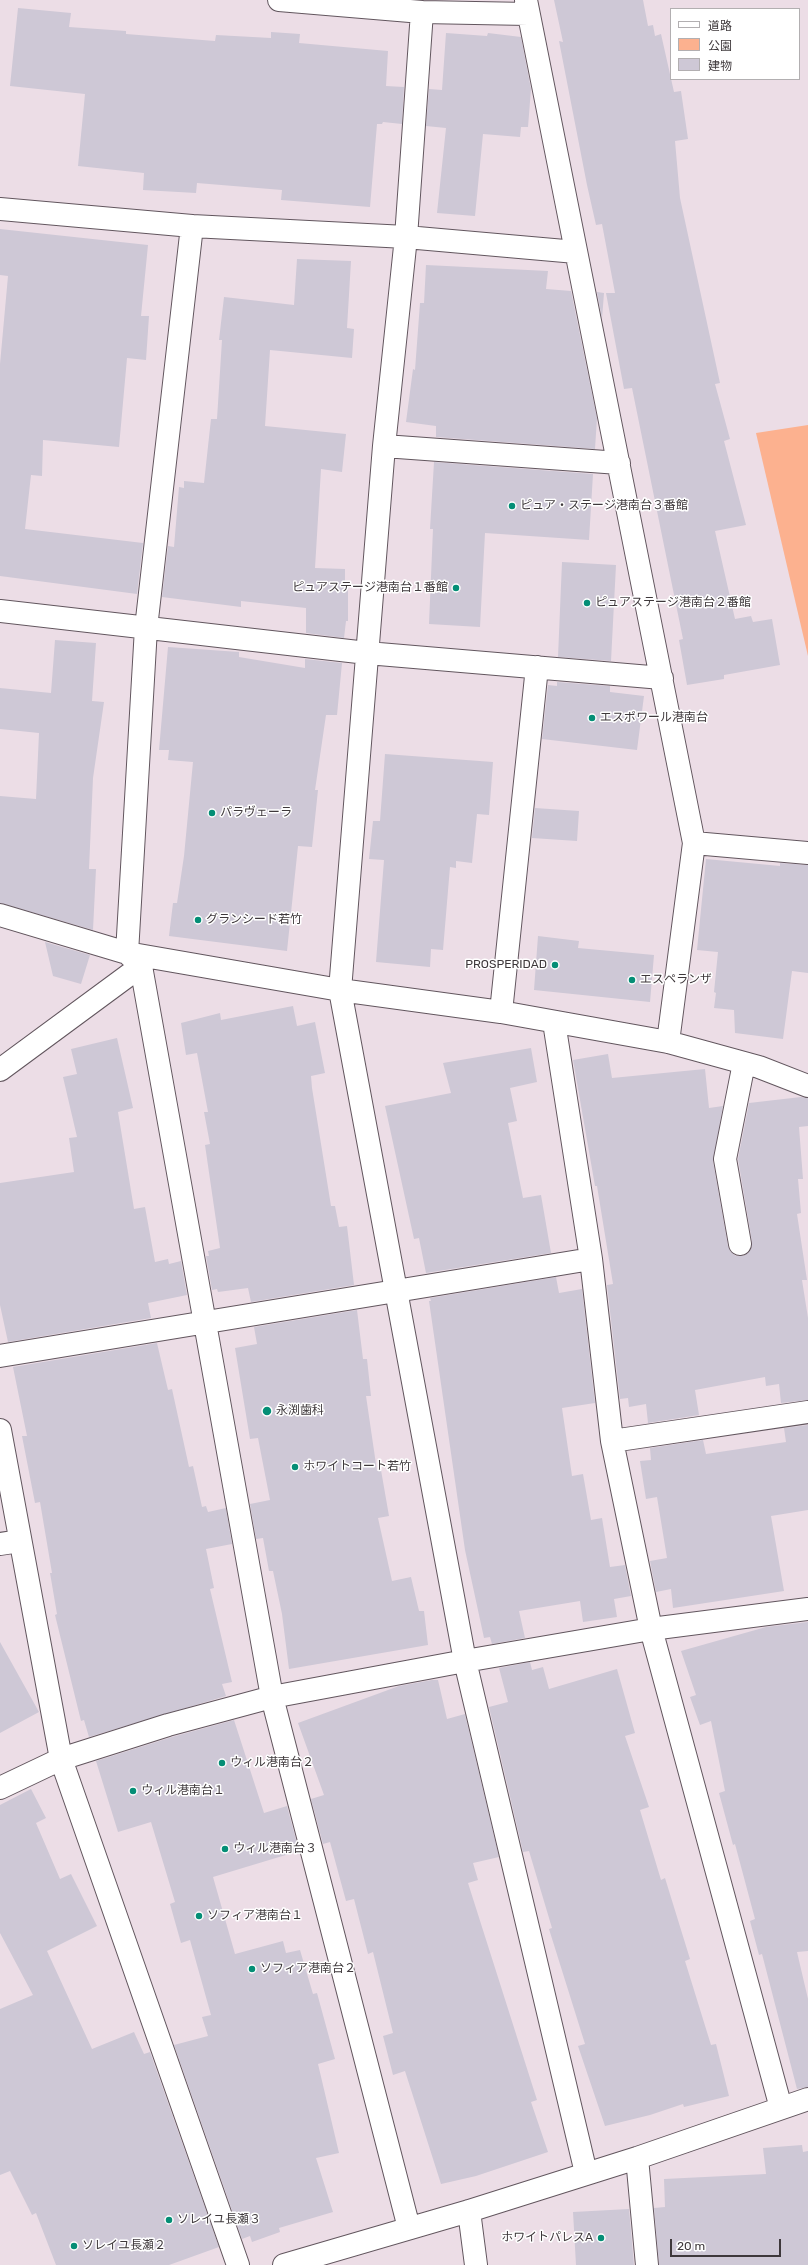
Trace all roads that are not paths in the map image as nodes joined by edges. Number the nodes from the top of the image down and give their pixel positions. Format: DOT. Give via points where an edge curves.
graph roads {
  1 [pos="279,0"];
  2 [pos="527,7"];
  3 [pos="422,12"];
  4 [pos="0,209"];
  5 [pos="192,226"];
  6 [pos="406,237"];
  7 [pos="576,252"];
  8 [pos="384,446"];
  9 [pos="619,463"];
  10 [pos="0,611"];
  11 [pos="146,628"];
  12 [pos="367,653"];
  13 [pos="537,667"];
  14 [pos="662,678"];
  15 [pos="694,843"];
  16 [pos="808,853"];
  17 [pos="0,916"];
  18 [pos="134,959"];
  19 [pos="340,990"];
  20 [pos="501,1012"];
  21 [pos="554,1022"];
  22 [pos="668,1042"];
  23 [pos="744,1064"];
  24 [pos="0,1070"];
  25 [pos="808,1086"];
  26 [pos="740,1244"];
  27 [pos="591,1259"];
  28 [pos="396,1291"];
  29 [pos="206,1321"];
  30 [pos="0,1356"];
  31 [pos="808,1412"];
  32 [pos="0,1430"];
  33 [pos="612,1441"];
  34 [pos="10,1542"];
  35 [pos="808,1609"];
  36 [pos="651,1629"];
  37 [pos="465,1661"];
  38 [pos="272,1697"];
  39 [pos="61,1759"];
  40 [pos="0,1788"];
  41 [pos="808,2099"];
  42 [pos="781,2108"];
  43 [pos="637,2158"];
  44 [pos="586,2173"];
  45 [pos="469,2211"];
  46 [pos="409,2228"];
  47 [pos="238,2265"];
  48 [pos="284,2265"];
  49 [pos="476,2265"];
  50 [pos="646,2265"];
  1 -- 3 [label="street"];
  2 -- 3 [label="street"];
  2 -- 7 [label="street"];
  3 -- 6 [label="street"];
  4 -- 5 [label="street"];
  5 -- 6 [label="street"];
  5 -- 11 [label="street"];
  6 -- 7 [label="street"];
  6 -- 8 [label="street"];
  7 -- 9 [label="street"];
  8 -- 9 [label="street"];
  8 -- 12 [label="street"];
  9 -- 14 [label="street"];
  10 -- 11 [label="street"];
  11 -- 12 [label="street"];
  11 -- 18 [label="street"];
  12 -- 13 [label="street"];
  12 -- 19 [label="street"];
  13 -- 14 [label="street"];
  13 -- 20 [label="street"];
  14 -- 15 [label="street"];
  15 -- 16 [label="street"];
  15 -- 22 [label="street"];
  17 -- 18 [label="street"];
  18 -- 19 [label="street"];
  18 -- 24 [label="street"];
  18 -- 29 [label="street"];
  19 -- 20 [label="street"];
  19 -- 28 [label="street"];
  20 -- 21 [label="street"];
  21 -- 22 [label="street"];
  21 -- 27 [label="street"];
  22 -- 23 [label="street"];
  23 -- 25 [label="street"];
  23 -- 26 [label="street" via="725,1159"];
  27 -- 28 [label="street"];
  27 -- 33 [label="street"];
  28 -- 29 [label="street"];
  28 -- 37 [label="street"];
  29 -- 30 [label="street"];
  29 -- 38 [label="street"];
  31 -- 33 [label="street"];
  32 -- 34 [label="street"];
  33 -- 36 [label="street"];
  34 -- 39 [label="street"];
  35 -- 36 [label="street"];
  36 -- 37 [label="street"];
  36 -- 42 [label="street"];
  37 -- 38 [label="street"];
  37 -- 44 [label="street"];
  38 -- 39 [label="street" via="168,1725"];
  38 -- 46 [label="street"];
  39 -- 40 [label="street"];
  39 -- 47 [label="street"];
  41 -- 42 [label="street"];
  42 -- 43 [label="street"];
  43 -- 44 [label="street"];
  43 -- 50 [label="street"];
  44 -- 45 [label="street"];
  45 -- 46 [label="street"];
  45 -- 49 [label="street"];
  46 -- 48 [label="street"];
}
